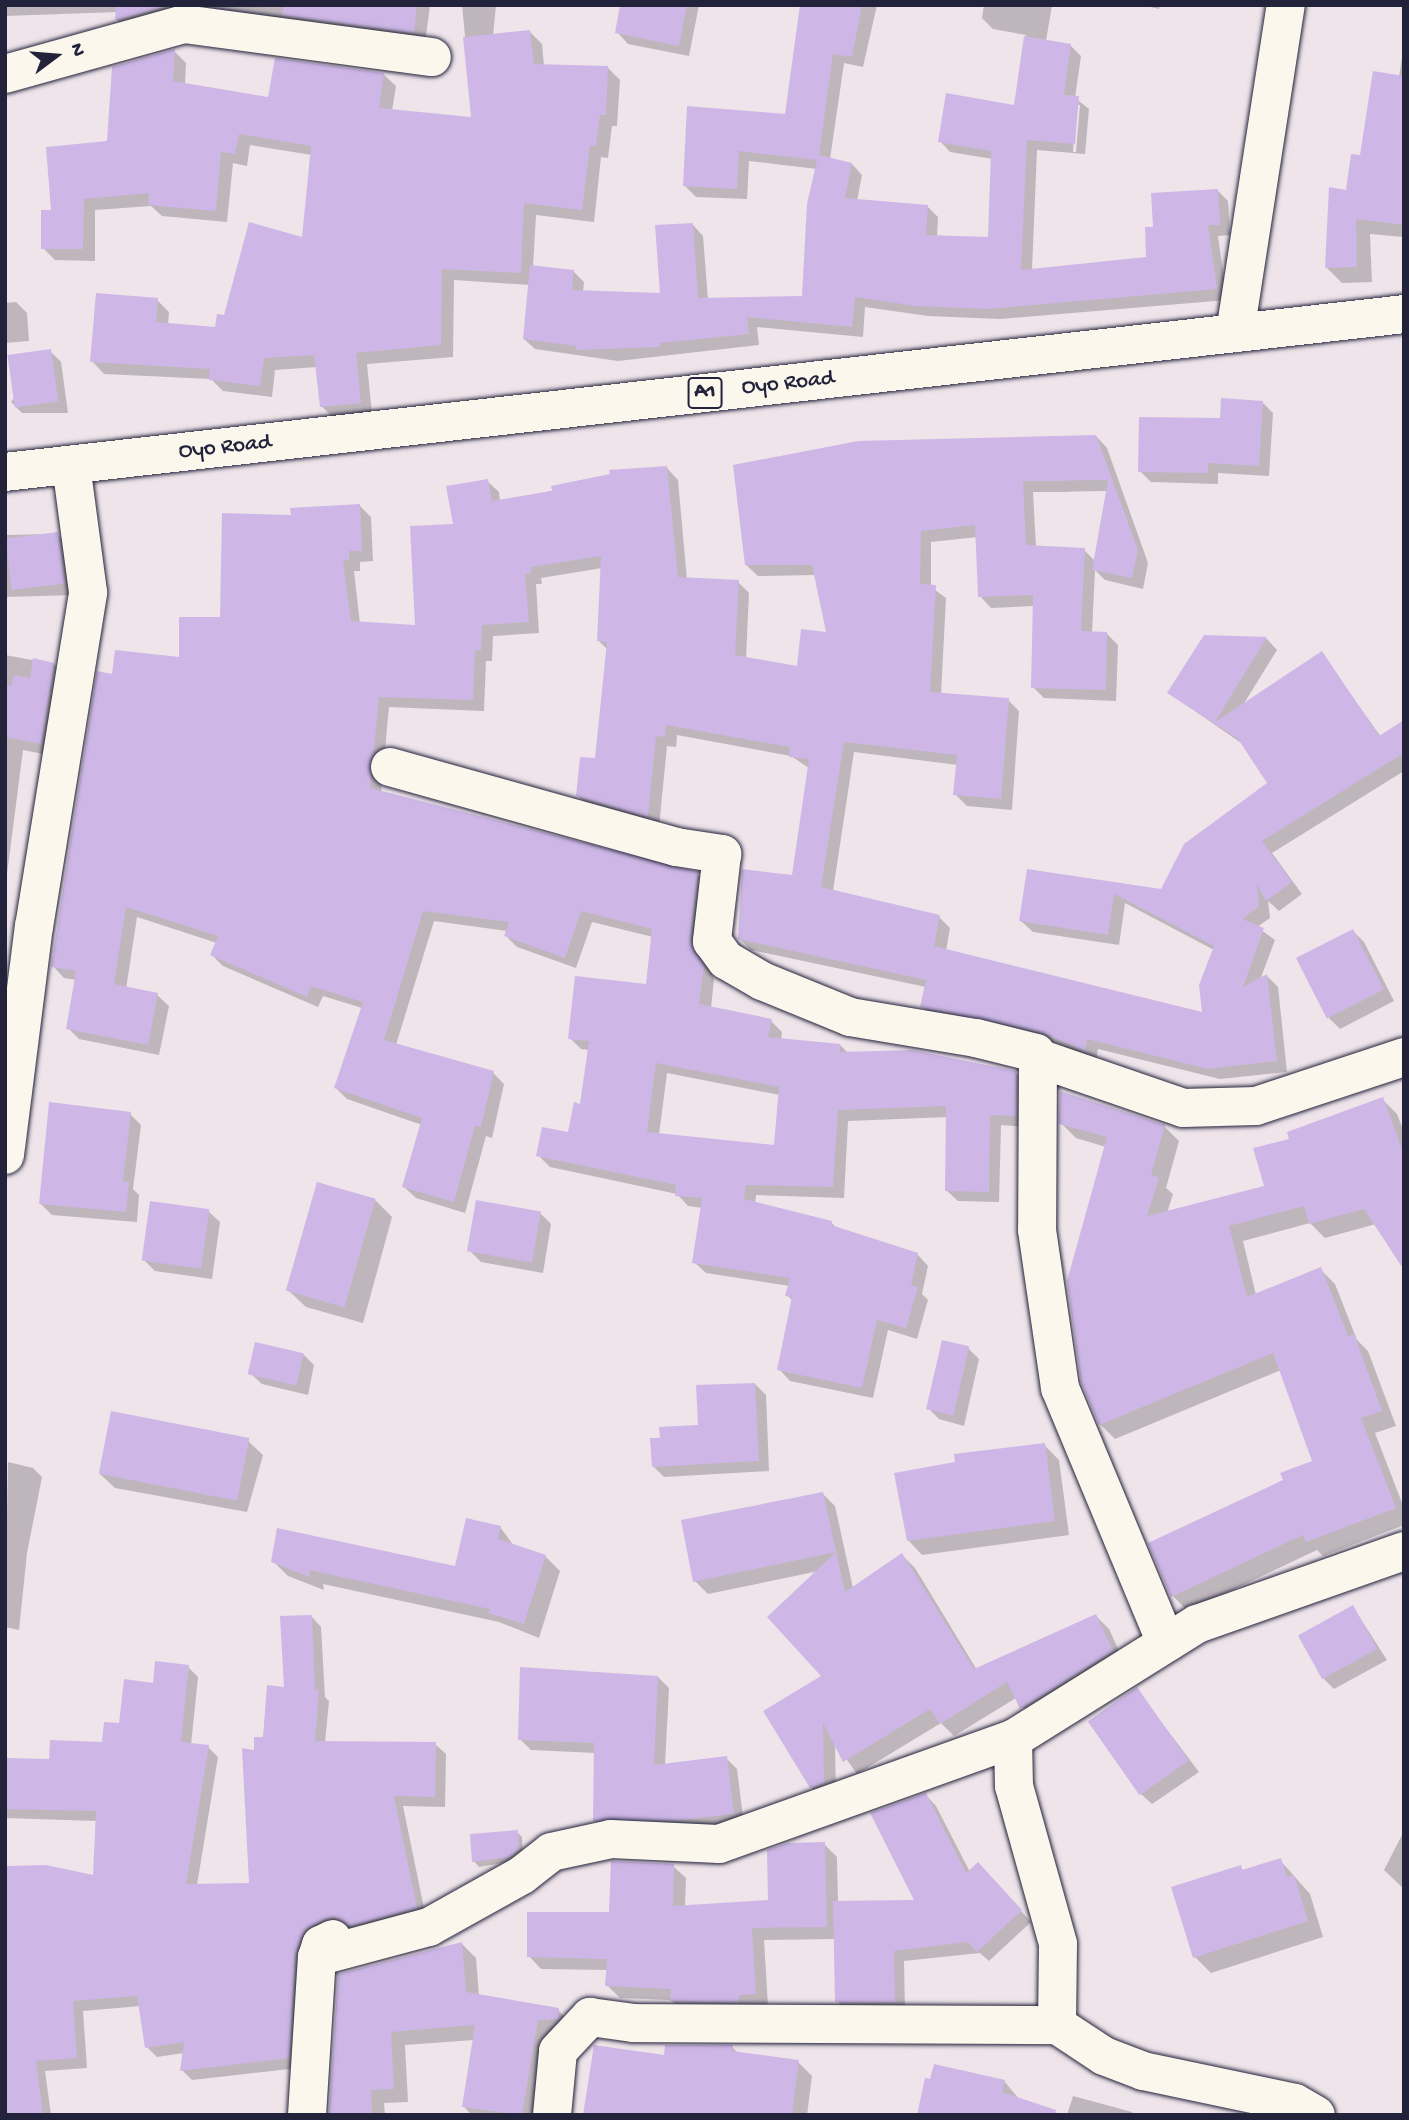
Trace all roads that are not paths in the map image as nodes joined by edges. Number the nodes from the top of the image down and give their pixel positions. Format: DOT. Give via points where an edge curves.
graph roads {
  1 [pos="1286,5"];
  2 [pos="432,57"];
  3 [pos="5,74"];
  4 [pos="1404,314"];
  5 [pos="1235,333"];
  6 [pos="71,465"];
  7 [pos="5,472"];
  8 [pos="390,767"];
  9 [pos="1404,1057"];
  10 [pos="1038,1058"];
  11 [pos="5,1155"];
  12 [pos="1404,1551"];
  13 [pos="1166,1643"];
  14 [pos="1013,1739"];
  15 [pos="1057,2025"];
  16 [pos="307,2115"];
  17 [pos="552,2115"];
  18 [pos="1316,2115"];
  1 -- 5 [label="main road"];
  2 -- 3 [label="main road" via="184,24"];
  4 -- 5 [label="main road, Oyo Road / A1"];
  5 -- 6 [label="main road, Oyo Road / A1"];
  6 -- 7 [label="main road, Oyo Road / A1"];
  6 -- 11 [label="main road" via="88,592 34,927"];
  8 -- 10 [label="main road" via="676,847 722,854 712,941 726,960 762,981 850,1017 975,1038 1036,1053"];
  9 -- 10 [label="main road" via="1256,1106 1183,1108"];
  10 -- 13 [label="main road" via="1037,1230 1060,1388"];
  12 -- 13 [label="main road" via="1197,1624"];
  13 -- 14 [label="main road"];
  14 -- 15 [label="main road" via="1014,1786 1058,1944"];
  14 -- 16 [label="main road" via="719,1844 611,1839 551,1852 522,1875 429,1927 329,1945"];
  15 -- 17 [label="main road" via="633,2023 590,2017 558,2051"];
  15 -- 18 [label="main road" via="1104,2056 1143,2071 1295,2103"];
}
